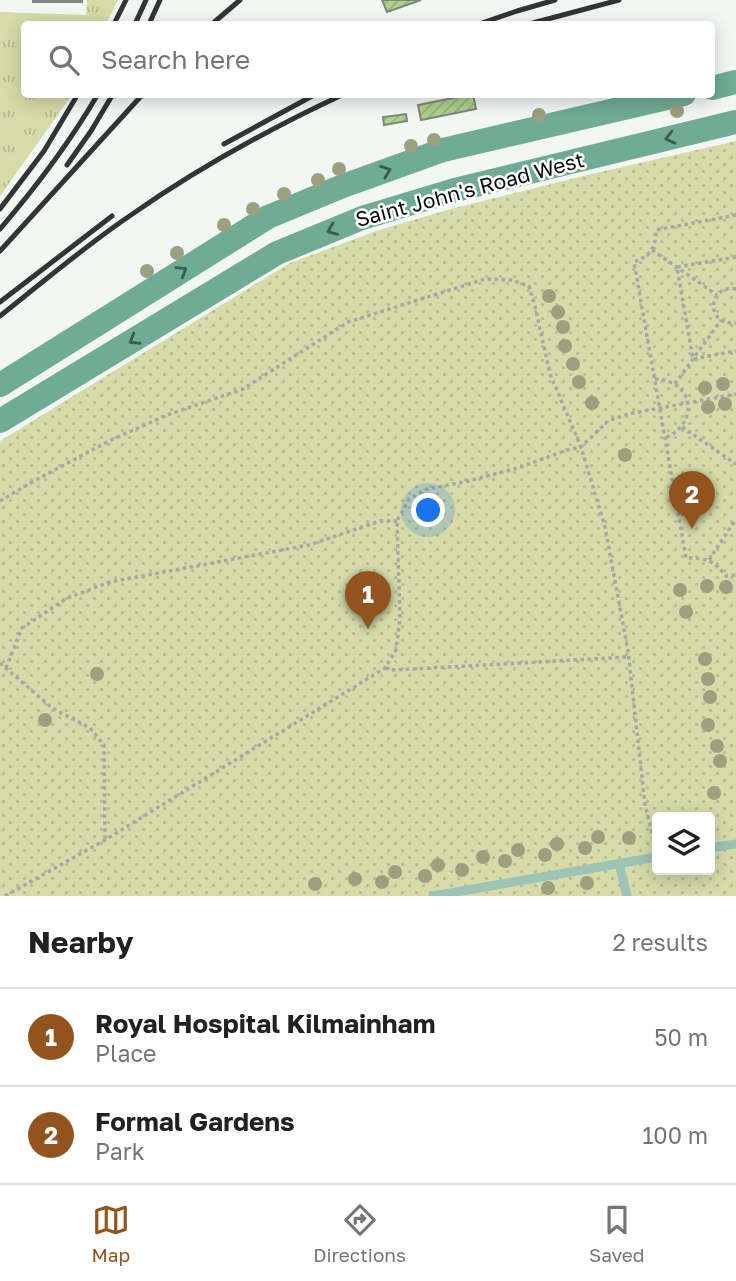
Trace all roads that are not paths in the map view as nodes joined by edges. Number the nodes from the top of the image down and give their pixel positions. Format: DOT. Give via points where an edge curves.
graph roads {
  1 [pos="736,82"];
  2 [pos="715,87"];
  3 [pos="667,98"];
  4 [pos="736,121"];
  5 [pos="0,385"];
  6 [pos="0,421"];
  7 [pos="736,844"];
  8 [pos="715,847"];
  9 [pos="652,856"];
  10 [pos="619,863"];
  11 [pos="433,896"];
  12 [pos="627,896"];
  1 -- 2 [label="main road"];
  5 -- 3 [label="main road, Saint John's Road West, one-way" via="268,216 443,150"];
  4 -- 6 [label="main road, Saint John's Road West, one-way" via="455,190 325,233 277,253"];
  7 -- 8 [label="lane"];
  9 -- 10 [label="lane"];
  10 -- 11 [label="lane"];
  10 -- 12 [label="lane"];
}
